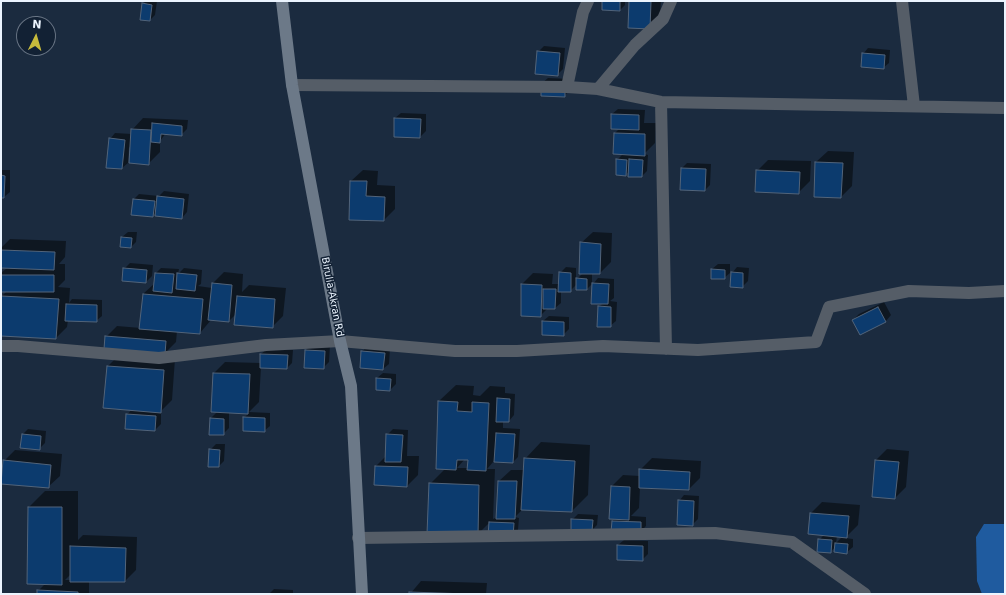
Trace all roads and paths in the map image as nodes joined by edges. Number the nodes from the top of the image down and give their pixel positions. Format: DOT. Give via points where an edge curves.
graph roads {
  1 [pos="282,1"];
  2 [pos="588,1"];
  3 [pos="672,1"];
  4 [pos="902,1"];
  5 [pos="292,85"];
  6 [pos="567,87"];
  7 [pos="598,89"];
  8 [pos="661,102"];
  9 [pos="914,106"];
  10 [pos="1005,108"];
  11 [pos="1005,291"];
  12 [pos="340,341"];
  13 [pos="1,346"];
  14 [pos="666,349"];
  15 [pos="358,538"];
  16 [pos="362,594"];
  17 [pos="865,594"];
  1 -- 5 [label="street, Birulia-Akran Rd"];
  2 -- 6 [label="street" via="583,12"];
  3 -- 7 [label="street" via="663,19 635,45"];
  4 -- 9 [label="street"];
  5 -- 6 [label="street"];
  5 -- 12 [label="street, Birulia-Akran Rd"];
  6 -- 7 [label="street"];
  7 -- 8 [label="street"];
  8 -- 9 [label="street"];
  8 -- 14 [label="street"];
  9 -- 10 [label="street"];
  11 -- 14 [label="street" via="909,291 829,307 816,342 698,350"];
  12 -- 13 [label="street" via="159,358"];
  12 -- 14 [label="street" via="455,352 603,346"];
  12 -- 15 [label="street, Birulia-Akran Rd" via="351,386"];
  15 -- 16 [label="street, Birulia-Akran Rd"];
  15 -- 17 [label="street" via="715,533 792,542"];
}
